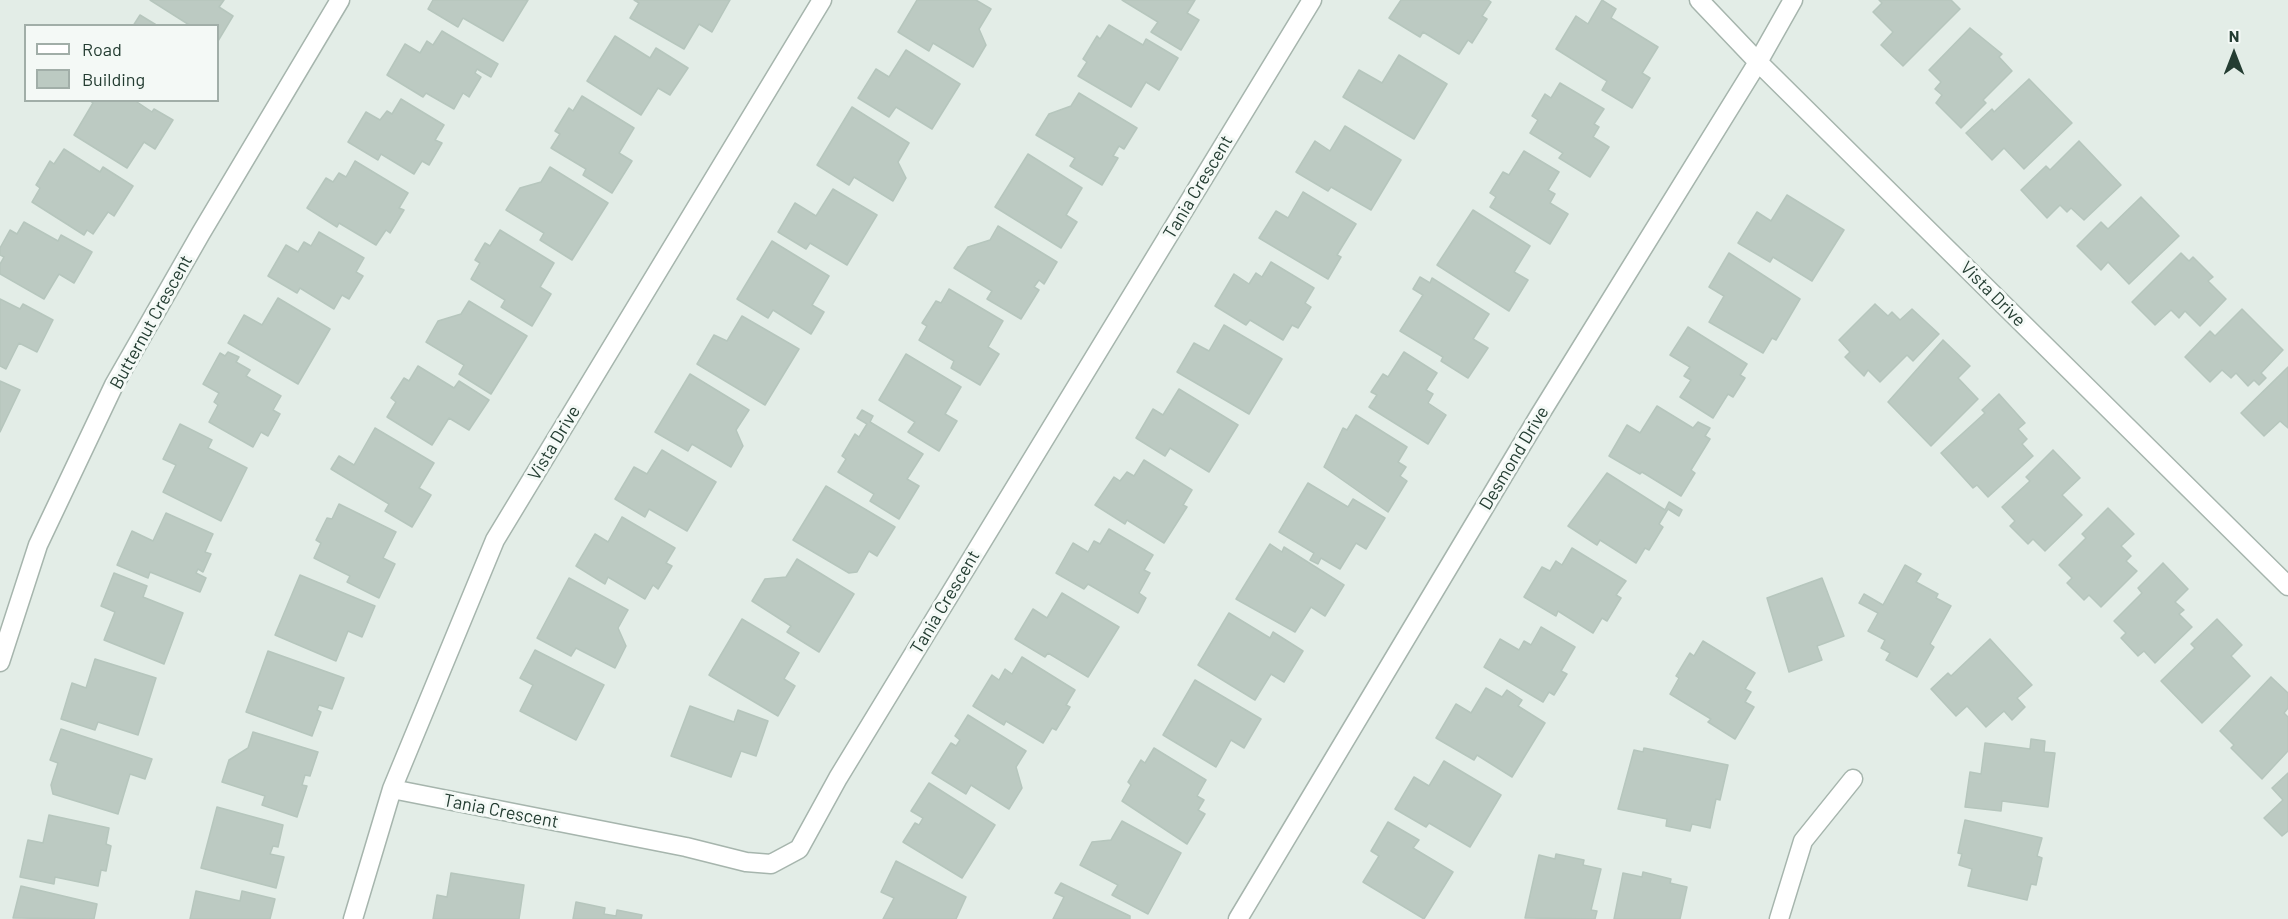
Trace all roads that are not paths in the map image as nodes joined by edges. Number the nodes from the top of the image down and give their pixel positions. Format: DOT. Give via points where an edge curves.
graph roads {
  1 [pos="340,0"];
  2 [pos="822,0"];
  3 [pos="1312,0"];
  4 [pos="1698,0"];
  5 [pos="1793,0"];
  6 [pos="1758,62"];
  7 [pos="2288,586"];
  8 [pos="0,662"];
  9 [pos="1853,778"];
  10 [pos="392,789"];
  11 [pos="353,919"];
  12 [pos="1238,919"];
  13 [pos="1779,919"];
  1 -- 8 [label="street, Butternut Crescent" via="114,385 38,545"];
  2 -- 10 [label="street, Vista Drive" via="495,540"];
  3 -- 10 [label="street, Tania Crescent" via="844,768 799,849 771,864 746,862"];
  4 -- 6 [label="street, Vista Drive"];
  5 -- 6 [label="street, Desmond Drive"];
  6 -- 7 [label="street, Vista Drive"];
  6 -- 12 [label="street, Desmond Drive" via="1539,416"];
  9 -- 13 [label="street" via="1803,841"];
  10 -- 11 [label="street, Vista Drive"];
}
